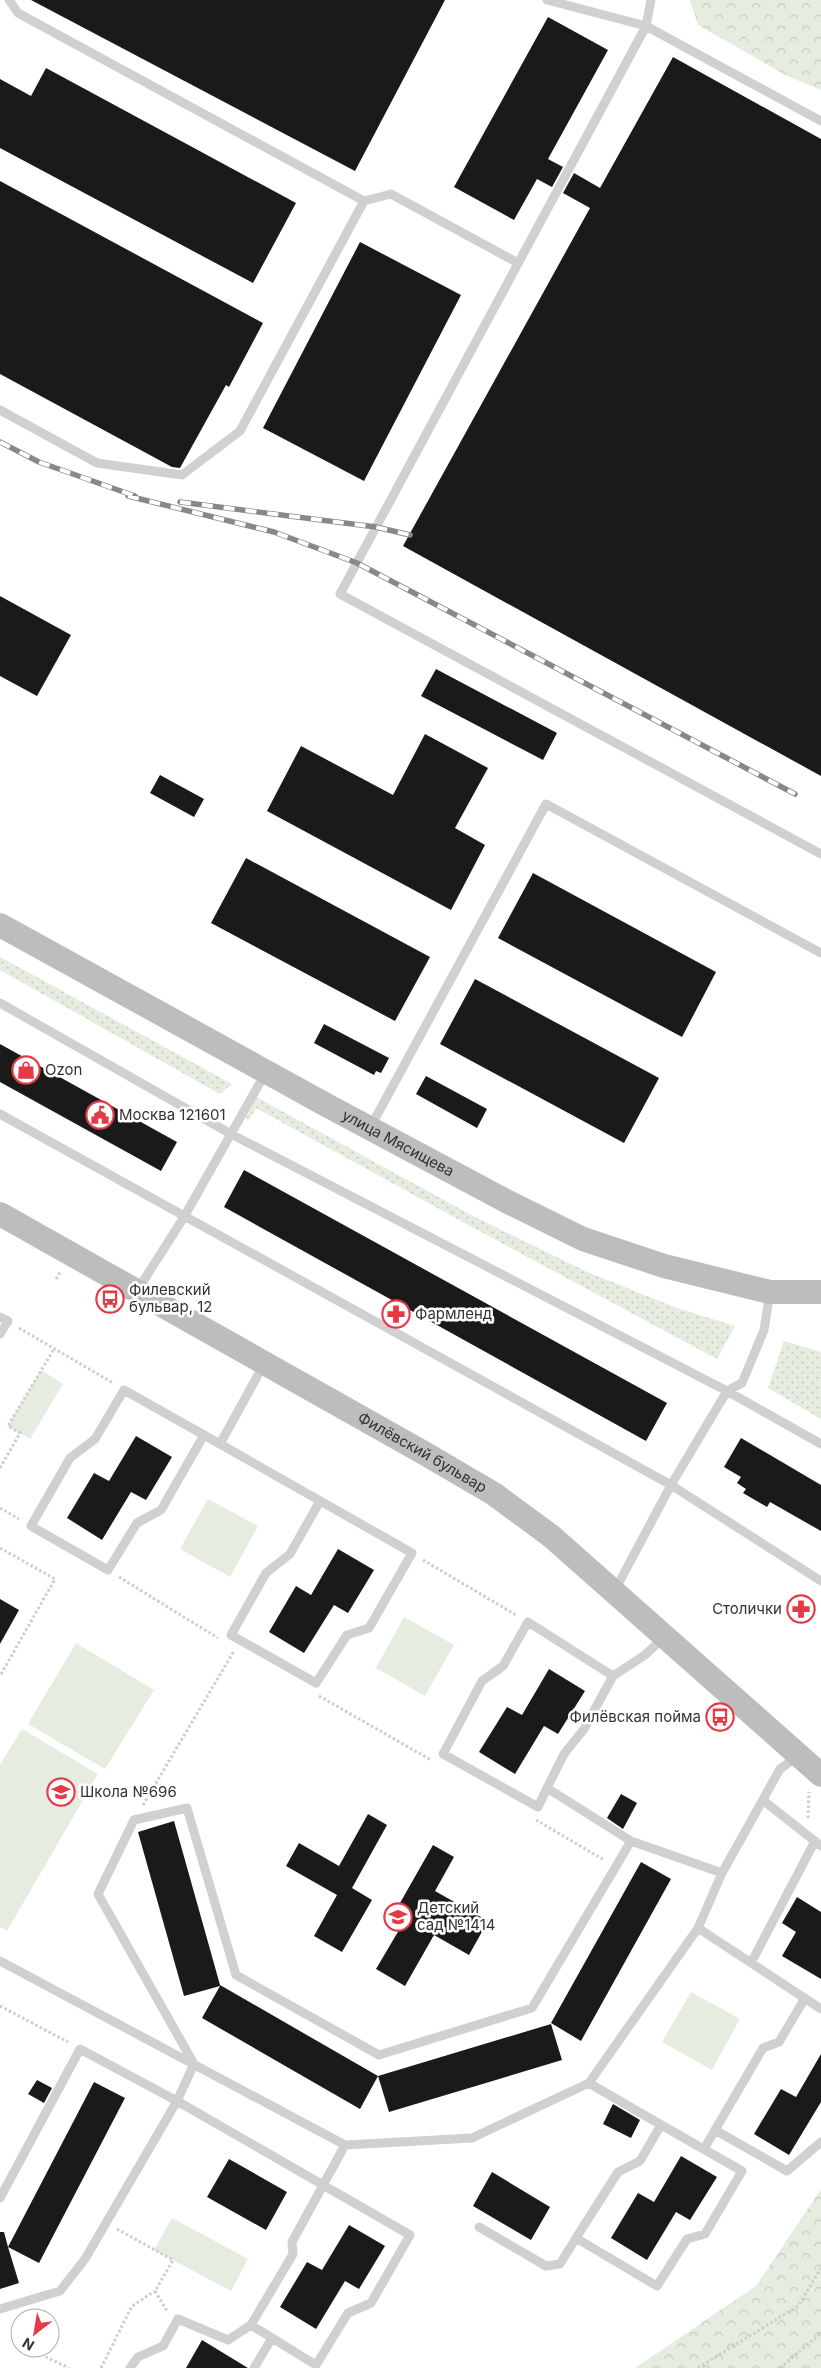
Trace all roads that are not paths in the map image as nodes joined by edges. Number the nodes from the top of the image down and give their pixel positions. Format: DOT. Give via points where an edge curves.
graph roads {
  1 [pos="9,0"];
  2 [pos="547,0"];
  3 [pos="650,0"];
  4 [pos="646,26"];
  5 [pos="821,120"];
  6 [pos="364,201"];
  7 [pos="518,263"];
  8 [pos="0,410"];
  9 [pos="821,854"];
  10 [pos="0,925"];
  11 [pos="821,953"];
  12 [pos="0,1003"];
  13 [pos="266,1072"];
  14 [pos="0,1114"];
  15 [pos="370,1128"];
  16 [pos="231,1134"];
  17 [pos="0,1214"];
  18 [pos="184,1217"];
  19 [pos="137,1292"];
  20 [pos="770,1292"];
  21 [pos="821,1292"];
  22 [pos="4,1319"];
  23 [pos="0,1334"];
  24 [pos="264,1364"];
  25 [pos="727,1391"];
  26 [pos="204,1435"];
  27 [pos="220,1444"];
  28 [pos="821,1444"];
  29 [pos="671,1484"];
  30 [pos="320,1501"];
  31 [pos="821,1581"];
  32 [pos="614,1592"];
  33 [pos="664,1637"];
  34 [pos="613,1676"];
  35 [pos="798,1756"];
  36 [pos="821,1762"];
  37 [pos="815,1783"];
  38 [pos="547,1788"];
  39 [pos="764,1801"];
  40 [pos="631,1841"];
  41 [pos="814,1841"];
  42 [pos="722,1873"];
  43 [pos="698,1928"];
  44 [pos="0,1960"];
  45 [pos="751,1963"];
  46 [pos="805,1998"];
  47 [pos="821,2009"];
  48 [pos="194,2064"];
  49 [pos="589,2083"];
  50 [pos="176,2101"];
  51 [pos="661,2125"];
  52 [pos="714,2130"];
  53 [pos="821,2142"];
  54 [pos="345,2145"];
  55 [pos="704,2149"];
  56 [pos="323,2184"];
  57 [pos="0,2198"];
  58 [pos="479,2227"];
  59 [pos="576,2238"];
  60 [pos="0,2308"];
  61 [pos="251,2325"];
  62 [pos="272,2338"];
  63 [pos="130,2368"];
  64 [pos="254,2368"];
  1 -- 6 [label="lane" via="18,13"];
  2 -- 4 [label="lane"];
  3 -- 4 [label="lane"];
  4 -- 5 [label="lane"];
  4 -- 7 [label="lane"];
  6 -- 7 [label="lane" via="392,194"];
  6 -- 8 [label="lane" via="240,431 182,475 97,463"];
  7 -- 9 [label="lane" via="340,594"];
  10 -- 13 [label="street, улица Мясищева"];
  11 -- 15 [label="lane" via="546,804"];
  12 -- 16 [label="lane"];
  13 -- 15 [label="street, улица Мясищева"];
  13 -- 16 [label="lane"];
  14 -- 18 [label="lane"];
  15 -- 20 [label="street, улица Мясищева" via="506,1202 584,1239 664,1266"];
  16 -- 18 [label="lane"];
  16 -- 25 [label="lane"];
  17 -- 19 [label="street, Филёвский бульвар"];
  18 -- 19 [label="lane"];
  18 -- 29 [label="lane"];
  19 -- 24 [label="street, Филёвский бульвар"];
  20 -- 21 [label="street, улица Мясищева"];
  20 -- 25 [label="lane" via="764,1330 742,1383"];
  22 -- 23 [label="lane"];
  24 -- 27 [label="lane"];
  24 -- 32 [label="street, Филёвский бульвар" via="494,1494 551,1536"];
  25 -- 28 [label="lane"];
  25 -- 29 [label="lane"];
  26 -- 26 [label="lane" via="161,1510 136,1523 108,1570 32,1526 70,1458 95,1439 124,1390"];
  26 -- 27 [label="lane"];
  27 -- 30 [label="lane"];
  29 -- 31 [label="lane"];
  29 -- 32 [label="lane"];
  30 -- 30 [label="lane" via="290,1554 266,1573 231,1635 316,1683 346,1634 370,1628 412,1553"];
  32 -- 33 [label="street, Филёвский бульвар"];
  33 -- 34 [label="lane" via="645,1655"];
  33 -- 35 [label="street, Филёвский бульвар"];
  34 -- 38 [label="lane" via="584,1729 564,1754"];
  34 -- 38 [label="lane" via="528,1622 503,1666 482,1681 443,1754 538,1807"];
  35 -- 36 [label="street, Филёвский бульвар"];
  35 -- 37 [label="street, Филёвский бульвар"];
  35 -- 39 [label="lane" via="780,1769"];
  38 -- 40 [label="lane"];
  39 -- 41 [label="lane"];
  39 -- 42 [label="lane"];
  40 -- 42 [label="lane"];
  40 -- 48 [label="lane" via="532,2008 379,2055 236,1975 187,1808 134,1820 98,1894"];
  41 -- 45 [label="lane"];
  42 -- 43 [label="lane"];
  43 -- 45 [label="lane"];
  43 -- 49 [label="lane"];
  44 -- 48 [label="lane"];
  45 -- 46 [label="lane"];
  46 -- 47 [label="lane"];
  46 -- 52 [label="lane" via="779,2042 763,2048"];
  48 -- 50 [label="lane"];
  48 -- 54 [label="lane"];
  49 -- 51 [label="lane"];
  49 -- 54 [label="lane" via="472,2138"];
  50 -- 56 [label="lane"];
  50 -- 57 [label="lane" via="80,2049"];
  50 -- 60 [label="lane" via="85,2259 60,2290"];
  51 -- 55 [label="lane"];
  51 -- 59 [label="lane" via="640,2161 618,2172"];
  52 -- 53 [label="lane" via="787,2171"];
  52 -- 55 [label="lane"];
  54 -- 56 [label="lane"];
  55 -- 59 [label="lane" via="742,2171 705,2234 687,2239 657,2286"];
  56 -- 61 [label="lane" via="292,2242 293,2254"];
  56 -- 62 [label="lane" via="410,2235 370,2303 348,2313 316,2364"];
  58 -- 59 [label="lane" via="546,2266 560,2264"];
  61 -- 62 [label="lane"];
  61 -- 63 [label="lane" via="228,2340 178,2318 163,2346 138,2357"];
  62 -- 64 [label="lane"];
}
